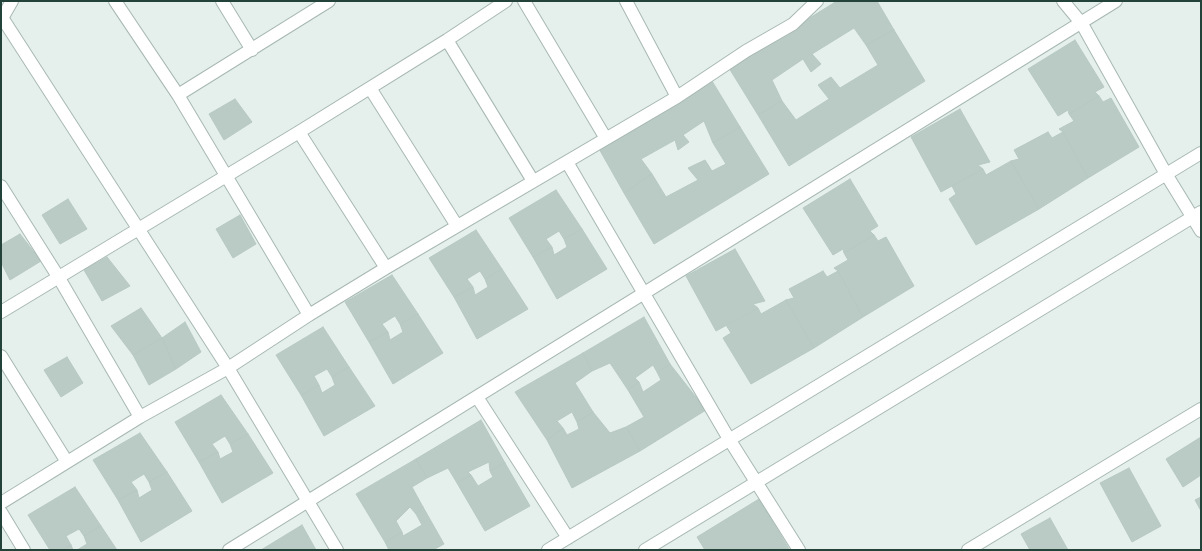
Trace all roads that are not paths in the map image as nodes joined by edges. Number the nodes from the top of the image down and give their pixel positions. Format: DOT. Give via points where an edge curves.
graph roads {
  1 [pos="12,1"];
  2 [pos="115,1"];
  3 [pos="222,1"];
  4 [pos="329,1"];
  5 [pos="506,1"];
  6 [pos="524,1"];
  7 [pos="626,1"];
  8 [pos="817,1"];
  9 [pos="1063,1"];
  10 [pos="1116,1"];
  11 [pos="2,19"];
  12 [pos="1082,24"];
  13 [pos="447,40"];
  14 [pos="252,50"];
  15 [pos="370,88"];
  16 [pos="178,95"];
  17 [pos="677,96"];
  18 [pos="299,132"];
  19 [pos="605,138"];
  20 [pos="1201,153"];
  21 [pos="567,162"];
  22 [pos="1166,174"];
  23 [pos="226,175"];
  24 [pos="533,181"];
  25 [pos="1,186"];
  26 [pos="1197,214"];
  27 [pos="457,226"];
  28 [pos="139,230"];
  29 [pos="1201,231"];
  30 [pos="386,268"];
  31 [pos="59,278"];
  32 [pos="644,293"];
  33 [pos="1,312"];
  34 [pos="309,315"];
  35 [pos="1,356"];
  36 [pos="228,368"];
  37 [pos="477,397"];
  38 [pos="1201,409"];
  39 [pos="140,417"];
  40 [pos="728,439"];
  41 [pos="67,462"];
  42 [pos="755,482"];
  43 [pos="309,502"];
  44 [pos="1,503"];
  45 [pos="1,512"];
  46 [pos="568,538"];
  47 [pos="24,550"];
  48 [pos="229,550"];
  49 [pos="337,550"];
  50 [pos="548,550"];
  51 [pos="645,550"];
  52 [pos="799,550"];
  53 [pos="968,550"];
  1 -- 11 [label="street"];
  2 -- 16 [label="street"];
  3 -- 14 [label="street"];
  4 -- 14 [label="street"];
  5 -- 13 [label="street"];
  6 -- 19 [label="street"];
  7 -- 17 [label="street"];
  8 -- 17 [label="street" via="793,24"];
  9 -- 12 [label="street"];
  10 -- 12 [label="street"];
  11 -- 28 [label="street"];
  12 -- 22 [label="street"];
  12 -- 32 [label="street"];
  13 -- 15 [label="street"];
  13 -- 24 [label="street"];
  14 -- 16 [label="street"];
  15 -- 18 [label="street"];
  15 -- 27 [label="street"];
  16 -- 23 [label="street"];
  17 -- 19 [label="street"];
  18 -- 23 [label="street"];
  18 -- 30 [label="street"];
  19 -- 21 [label="street"];
  20 -- 22 [label="street"];
  21 -- 24 [label="street"];
  21 -- 32 [label="street"];
  22 -- 26 [label="street"];
  22 -- 40 [label="street"];
  23 -- 28 [label="street"];
  23 -- 34 [label="street"];
  24 -- 27 [label="street"];
  25 -- 31 [label="street"];
  26 -- 29 [label="street"];
  26 -- 42 [label="street"];
  27 -- 30 [label="street"];
  28 -- 31 [label="street"];
  28 -- 36 [label="street"];
  30 -- 34 [label="street"];
  31 -- 33 [label="street"];
  31 -- 39 [label="street"];
  32 -- 37 [label="street"];
  32 -- 40 [label="street"];
  34 -- 36 [label="street"];
  35 -- 41 [label="street"];
  36 -- 39 [label="street"];
  36 -- 43 [label="street"];
  37 -- 43 [label="street"];
  37 -- 46 [label="street"];
  38 -- 53 [label="street"];
  39 -- 41 [label="street"];
  40 -- 42 [label="street"];
  40 -- 46 [label="street"];
  41 -- 44 [label="street"];
  42 -- 51 [label="street"];
  42 -- 52 [label="street"];
  43 -- 48 [label="street"];
  43 -- 49 [label="street"];
  45 -- 47 [label="street"];
  46 -- 50 [label="street"];
}
